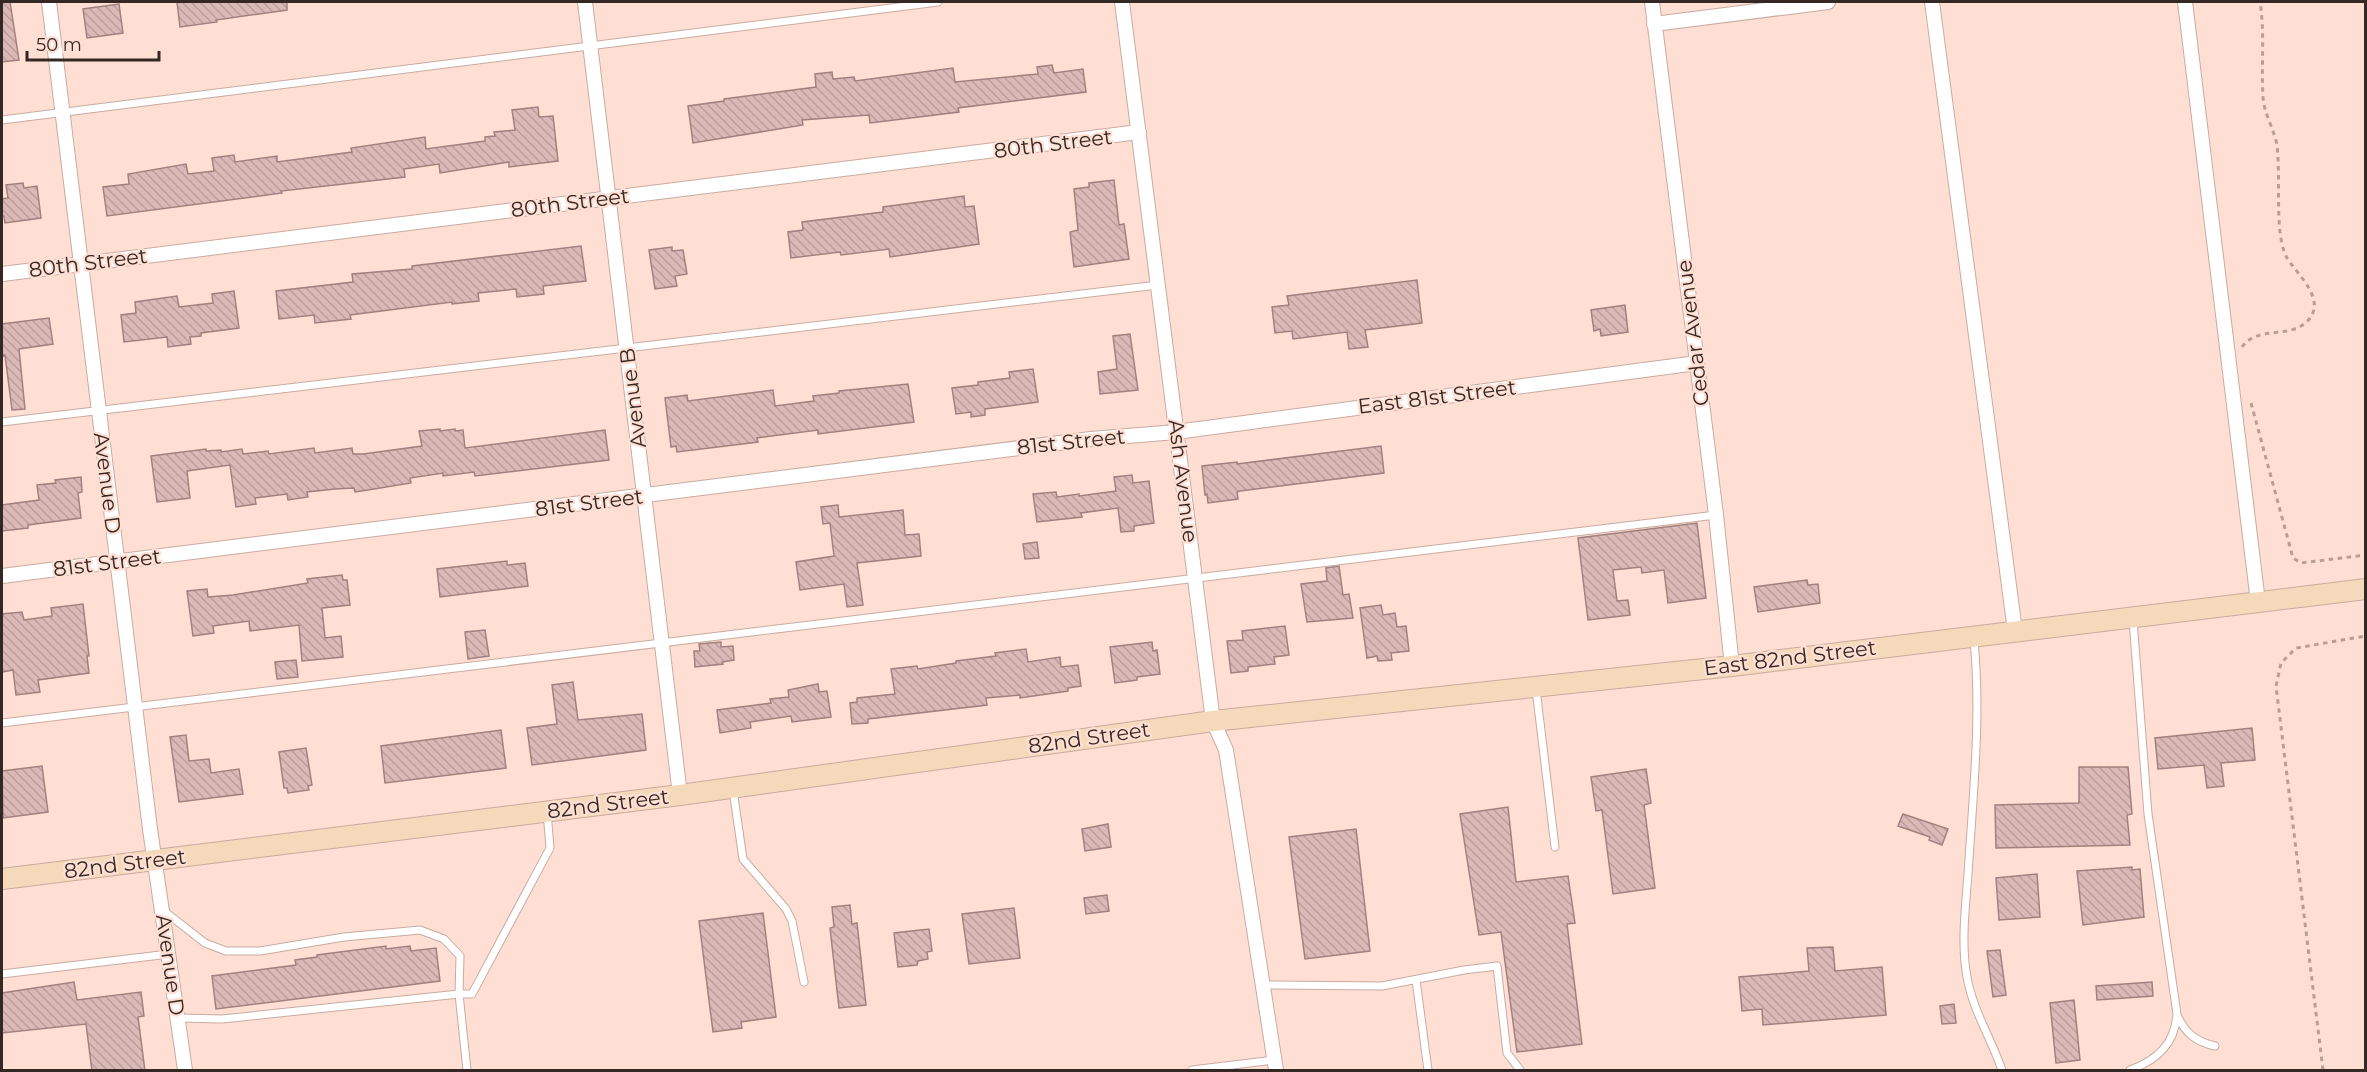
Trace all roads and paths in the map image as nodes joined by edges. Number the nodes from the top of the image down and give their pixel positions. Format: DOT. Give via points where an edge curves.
graph roads {
  1 [pos="49,2"];
  2 [pos="585,2"];
  3 [pos="938,2"];
  4 [pos="1122,2"];
  5 [pos="1652,2"];
  6 [pos="1828,2"];
  7 [pos="1932,2"];
  8 [pos="2185,2"];
  9 [pos="2260,2"];
  10 [pos="1654,24"];
  11 [pos="590,45"];
  12 [pos="62,113"];
  13 [pos="2,120"];
  14 [pos="1139,132"];
  15 [pos="609,198"];
  16 [pos="80,264"];
  17 [pos="2,274"];
  18 [pos="1158,285"];
  19 [pos="627,347"];
  20 [pos="2241,349"];
  21 [pos="1697,363"];
  22 [pos="2248,397"];
  23 [pos="98,410"];
  24 [pos="2,422"];
  25 [pos="1176,432"];
  26 [pos="645,496"];
  27 [pos="1716,515"];
  28 [pos="2366,555"];
  29 [pos="117,562"];
  30 [pos="2,576"];
  31 [pos="1195,578"];
  32 [pos="2366,589"];
  33 [pos="2258,602"];
  34 [pos="2132,617"];
  35 [pos="2015,631"];
  36 [pos="1974,636"];
  37 [pos="2366,636"];
  38 [pos="663,642"];
  39 [pos="1732,666"];
  40 [pos="1536,686"];
  41 [pos="135,707"];
  42 [pos="1213,721"];
  43 [pos="2,723"];
  44 [pos="732,788"];
  45 [pos="680,795"];
  46 [pos="547,811"];
  47 [pos="1555,847"];
  48 [pos="154,860"];
  49 [pos="2,879"];
  50 [pos="162,910"];
  51 [pos="169,954"];
  52 [pos="2,974"];
  53 [pos="1416,980"];
  54 [pos="804,982"];
  55 [pos="1262,985"];
  56 [pos="459,994"];
  57 [pos="2177,1014"];
  58 [pos="178,1018"];
  59 [pos="2215,1046"];
  60 [pos="1275,1065"];
  61 [pos="185,1071"];
  62 [pos="467,1071"];
  63 [pos="1192,1071"];
  64 [pos="1428,1071"];
  65 [pos="1520,1071"];
  66 [pos="2002,1071"];
  67 [pos="2130,1071"];
  68 [pos="2323,1071"];
  1 -- 12 [label="street, Avenue D"];
  2 -- 11 [label="street, Avenue B"];
  3 -- 11 [label="lane"];
  4 -- 14 [label="street, Ash Avenue"];
  5 -- 10 [label="street, Cedar Avenue"];
  6 -- 10 [label="street"];
  7 -- 35 [label="street"];
  8 -- 33 [label="street"];
  9 -- 20 [label="path" via="2263,100 2277,144 2280,233 2286,256 2314,300 2312,317 2299,328 2247,339"];
  10 -- 21 [label="street, Cedar Avenue"];
  11 -- 12 [label="lane"];
  11 -- 15 [label="street, Avenue B"];
  12 -- 13 [label="lane"];
  12 -- 16 [label="street, Avenue D"];
  14 -- 15 [label="street, 80th Street"];
  14 -- 18 [label="street, Ash Avenue"];
  15 -- 16 [label="street, 80th Street"];
  15 -- 19 [label="street, Avenue B"];
  16 -- 17 [label="street, 80th Street"];
  16 -- 23 [label="street, Avenue D"];
  18 -- 19 [label="lane"];
  18 -- 25 [label="street, Ash Avenue"];
  19 -- 23 [label="lane"];
  19 -- 26 [label="street, Avenue B"];
  21 -- 25 [label="street, East 81st Street"];
  21 -- 27 [label="street, Cedar Avenue"];
  22 -- 28 [label="path" via="2293,558 2301,563"];
  23 -- 24 [label="lane"];
  23 -- 29 [label="street, Avenue D"];
  25 -- 26 [label="street, 81st Street" via="1091,439"];
  25 -- 31 [label="street, Ash Avenue"];
  26 -- 29 [label="street, 81st Street"];
  26 -- 38 [label="street, Avenue B"];
  27 -- 31 [label="lane"];
  27 -- 39 [label="street, Cedar Avenue"];
  29 -- 30 [label="street, 81st Street"];
  29 -- 41 [label="street, Avenue D"];
  31 -- 38 [label="lane"];
  31 -- 42 [label="street, Ash Avenue"];
  32 -- 33 [label="street, East 82nd Street"];
  33 -- 34 [label="street, East 82nd Street"];
  34 -- 35 [label="street, East 82nd Street"];
  34 -- 57 [label="lane" via="2148,814"];
  35 -- 36 [label="street, East 82nd Street"];
  36 -- 39 [label="street, East 82nd Street"];
  36 -- 66 [label="lane" via="1977,730 1964,919 1966,975 1973,1006"];
  37 -- 68 [label="path" via="2296,648 2281,663 2276,686"];
  38 -- 41 [label="lane"];
  38 -- 45 [label="street, Avenue B"];
  39 -- 40 [label="street, East 82nd Street"];
  40 -- 42 [label="street, East 82nd Street"];
  40 -- 47 [label="lane"];
  41 -- 43 [label="lane"];
  41 -- 48 [label="street, Avenue D"];
  42 -- 44 [label="street, 82nd Street"];
  42 -- 55 [label="street, Ash Avenue" via="1226,750"];
  44 -- 45 [label="street, 82nd Street"];
  44 -- 54 [label="lane" via="742,859 786,909"];
  45 -- 46 [label="street, 82nd Street"];
  46 -- 48 [label="street, 82nd Street"];
  46 -- 56 [label="lane" via="550,848 472,994"];
  48 -- 49 [label="street, 82nd Street"];
  48 -- 50 [label="street, Avenue D"];
  50 -- 51 [label="street, Avenue D"];
  50 -- 56 [label="lane" via="205,943 226,951 260,951 420,930 444,939 460,956"];
  51 -- 52 [label="lane"];
  51 -- 58 [label="street, Avenue D"];
  53 -- 55 [label="lane" via="1382,986"];
  53 -- 64 [label="lane"];
  53 -- 65 [label="lane" via="1497,966 1507,1053"];
  55 -- 60 [label="street, Ash Avenue"];
  56 -- 58 [label="lane" via="222,1019"];
  56 -- 62 [label="lane"];
  57 -- 59 [label="lane" via="2191,1036 2202,1044"];
  57 -- 67 [label="lane" via="2172,1038 2158,1056"];
  58 -- 61 [label="street, Avenue D"];
  60 -- 63 [label="lane"];
}
